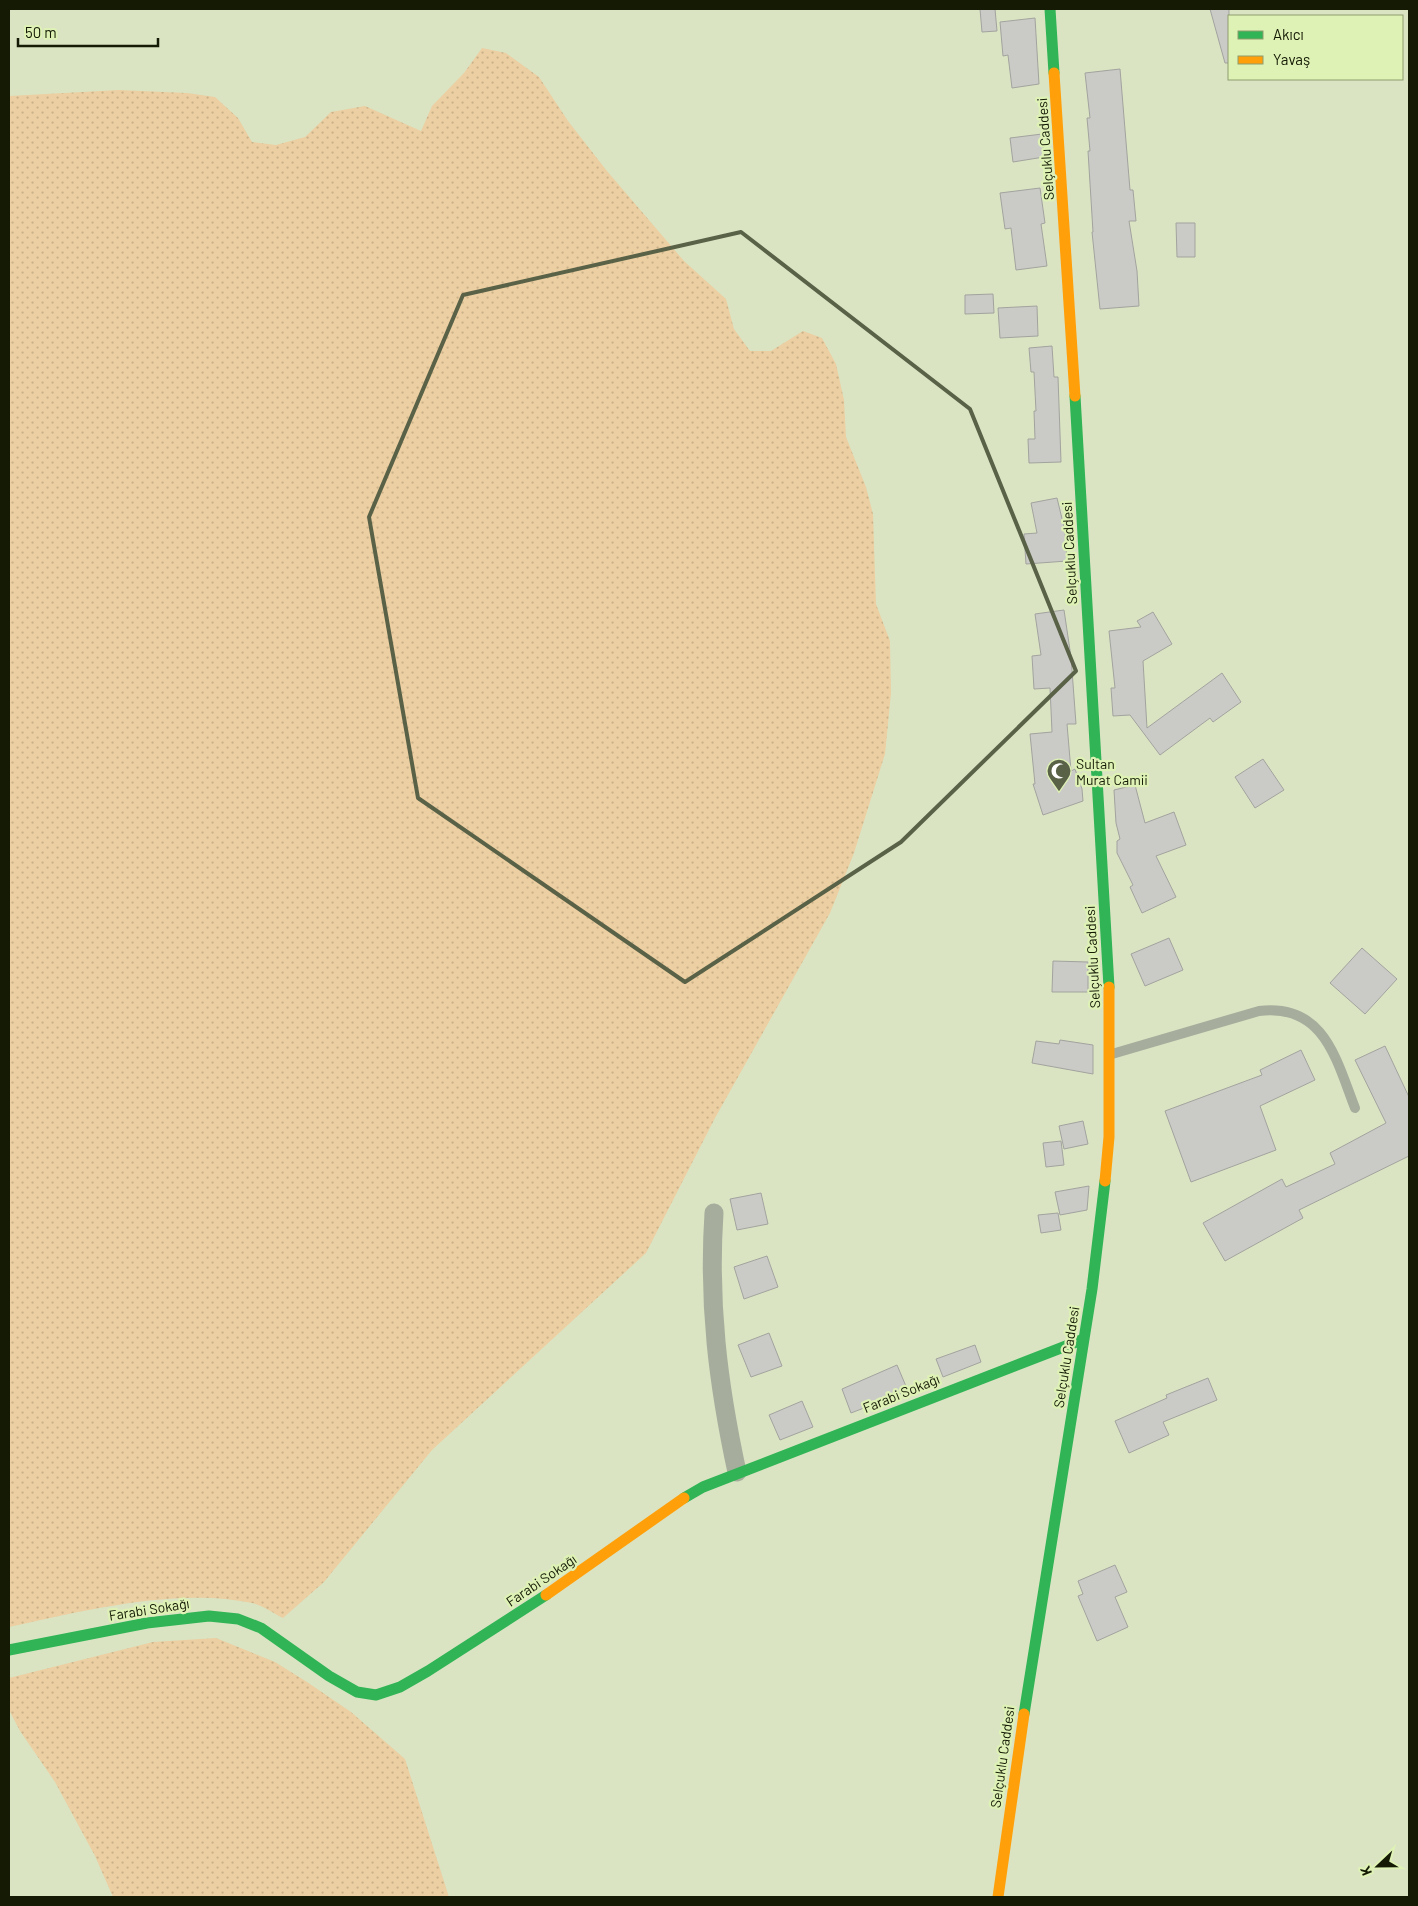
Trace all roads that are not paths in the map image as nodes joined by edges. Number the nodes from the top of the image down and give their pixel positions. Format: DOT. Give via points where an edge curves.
graph roads {
  1 [pos="1050,9"];
  2 [pos="1110,1054"];
  3 [pos="1355,1108"];
  4 [pos="714,1213"];
  5 [pos="1084,1339"];
  6 [pos="737,1472"];
  7 [pos="9,1650"];
  8 [pos="998,1897"];
  1 -- 2 [label="street, Selçuklu Caddesi" via="1081,490 1109,980"];
  2 -- 3 [label="lane" via="1259,1011 1295,1012 1322,1033 1332,1049"];
  2 -- 5 [label="street, Selçuklu Caddesi" via="1109,1137 1102,1220"];
  4 -- 6 [label="street" via="711,1256 716,1351 722,1406"];
  5 -- 6 [label="street, Farabi Sokağı"];
  5 -- 8 [label="street, Selçuklu Caddesi" via="1032,1659"];
  6 -- 7 [label="street, Farabi Sokağı" via="688,1494 544,1597 428,1671 400,1687 376,1695 357,1692 261,1628 238,1619 208,1616 147,1623"];
}
